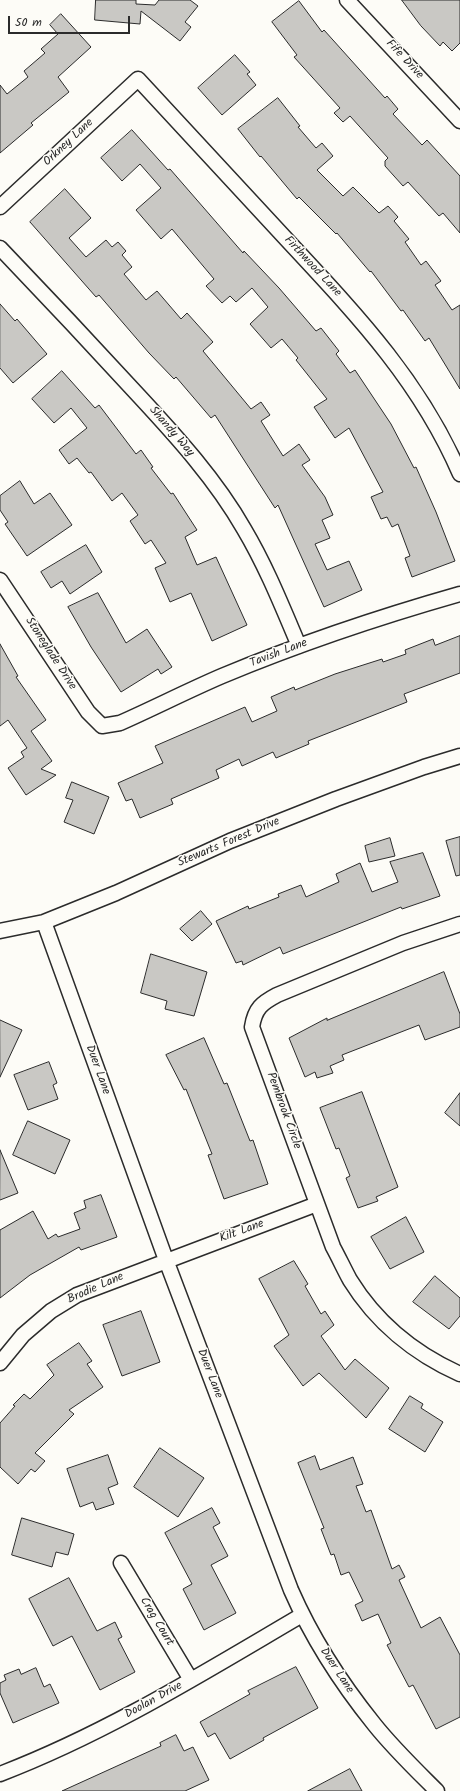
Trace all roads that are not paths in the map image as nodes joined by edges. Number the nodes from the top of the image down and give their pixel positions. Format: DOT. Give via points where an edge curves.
graph roads {
  1 [pos="347,0"];
  2 [pos="138,79"];
  3 [pos="460,121"];
  4 [pos="0,207"];
  5 [pos="0,248"];
  6 [pos="460,474"];
  7 [pos="0,580"];
  8 [pos="460,594"];
  9 [pos="298,646"];
  10 [pos="102,726"];
  11 [pos="460,756"];
  12 [pos="44,922"];
  13 [pos="460,924"];
  14 [pos="0,931"];
  15 [pos="317,1204"];
  16 [pos="166,1260"];
  17 [pos="0,1363"];
  18 [pos="460,1374"];
  19 [pos="121,1563"];
  20 [pos="302,1615"];
  21 [pos="191,1680"];
  22 [pos="0,1774"];
  23 [pos="437,1791"];
  1 -- 3 [label="street, Fife Drive"];
  2 -- 4 [label="street, Orkney Lane"];
  2 -- 6 [label="street, Firthwood Lane" via="355,313 399,367 430,415"];
  5 -- 9 [label="street, Shandy Way" via="106,359 174,434 214,484 264,566"];
  7 -- 10 [label="street, Stoneglade Drive" via="88,712"];
  8 -- 9 [label="street, Tavish Lane"];
  9 -- 10 [label="street, Tavish Lane" via="222,676 120,723"];
  11 -- 12 [label="street, Stewarts Forest Drive" via="336,799 230,841 116,893"];
  12 -- 14 [label="street, Stewarts Forest Drive"];
  12 -- 16 [label="street, Duer Lane"];
  13 -- 15 [label="street, Pembrook Circle" via="403,943 314,979 266,1001 255,1013 252,1027"];
  15 -- 16 [label="street, Kilt Lane"];
  15 -- 18 [label="street, Pembrook Circle" via="333,1247 350,1280 368,1304 409,1346"];
  16 -- 17 [label="street, Brodie Lane" via="77,1295 51,1311 23,1335"];
  16 -- 20 [label="street, Duer Lane"];
  19 -- 21 [label="street, Crag Court"];
  20 -- 21 [label="street, Doolan Drive"];
  20 -- 23 [label="street, Duer Lane" via="332,1667 370,1719"];
  21 -- 22 [label="street, Doolan Drive" via="141,1710 81,1740"];
}
